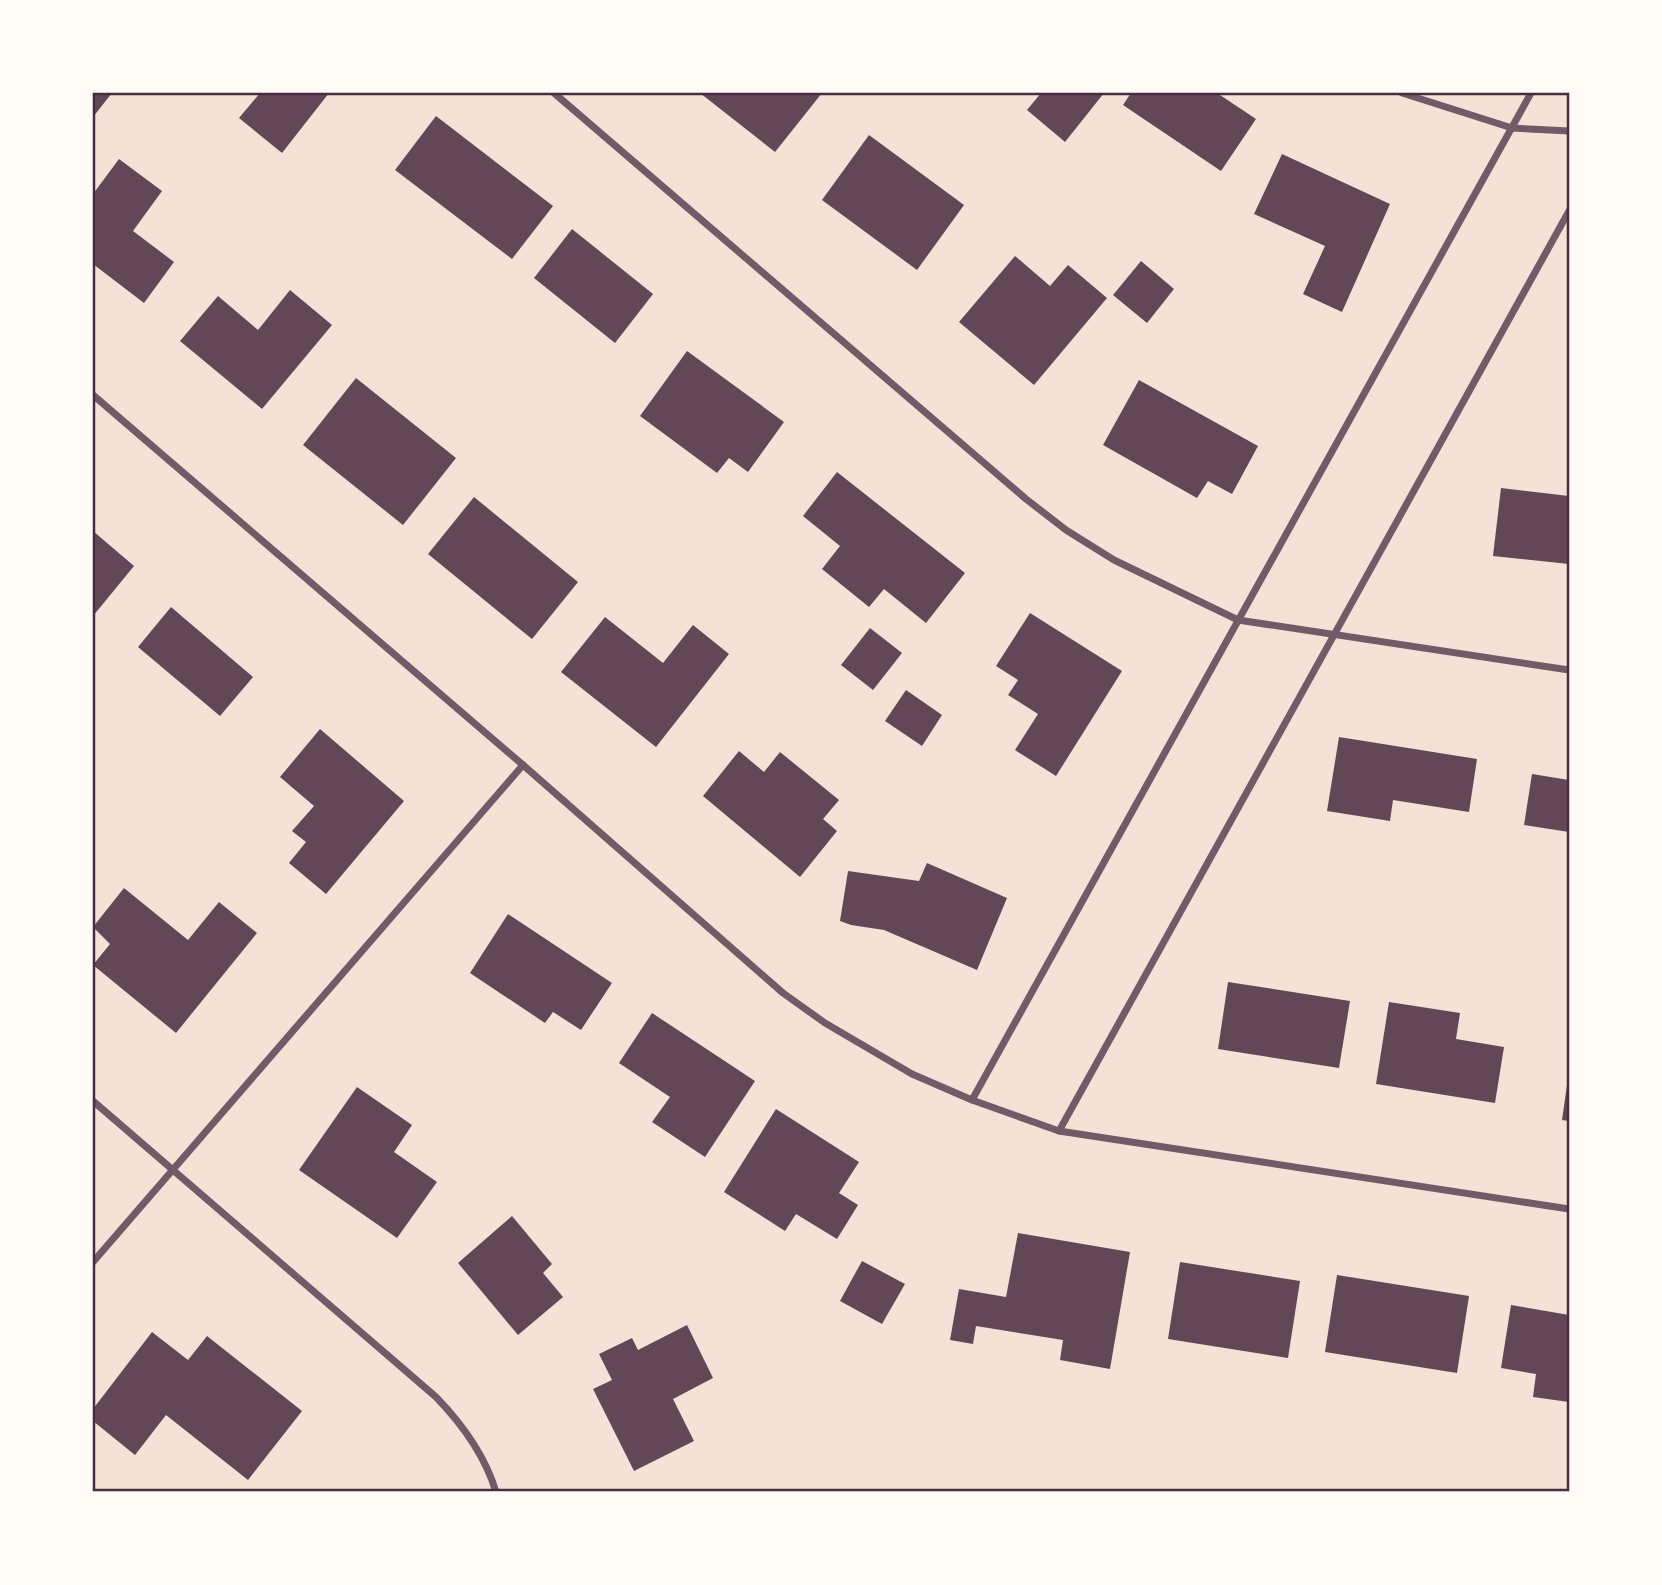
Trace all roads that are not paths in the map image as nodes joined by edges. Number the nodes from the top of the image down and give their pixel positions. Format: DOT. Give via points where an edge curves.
graph roads {
  1 [pos="554,93"];
  2 [pos="1402,93"];
  3 [pos="1531,93"];
  4 [pos="1512,128"];
  5 [pos="1569,131"];
  6 [pos="1569,211"];
  7 [pos="93,395"];
  8 [pos="1238,620"];
  9 [pos="1333,634"];
  10 [pos="1569,670"];
  11 [pos="523,765"];
  12 [pos="972,1100"];
  13 [pos="93,1101"];
  14 [pos="1059,1131"];
  15 [pos="172,1170"];
  16 [pos="1569,1209"];
  17 [pos="93,1262"];
  18 [pos="496,1492"];
  1 -- 8 [label="street" via="1066,530 1114,560"];
  2 -- 4 [label="street"];
  3 -- 4 [label="street"];
  4 -- 5 [label="street"];
  4 -- 8 [label="street"];
  6 -- 9 [label="street"];
  7 -- 11 [label="street"];
  8 -- 9 [label="street"];
  8 -- 12 [label="street"];
  9 -- 10 [label="street"];
  9 -- 14 [label="street"];
  11 -- 12 [label="street" via="783,993 912,1074"];
  11 -- 15 [label="street"];
  12 -- 14 [label="street"];
  13 -- 15 [label="street"];
  14 -- 16 [label="street"];
  15 -- 17 [label="street"];
  15 -- 18 [label="street" via="436,1397 477,1450"];
}
